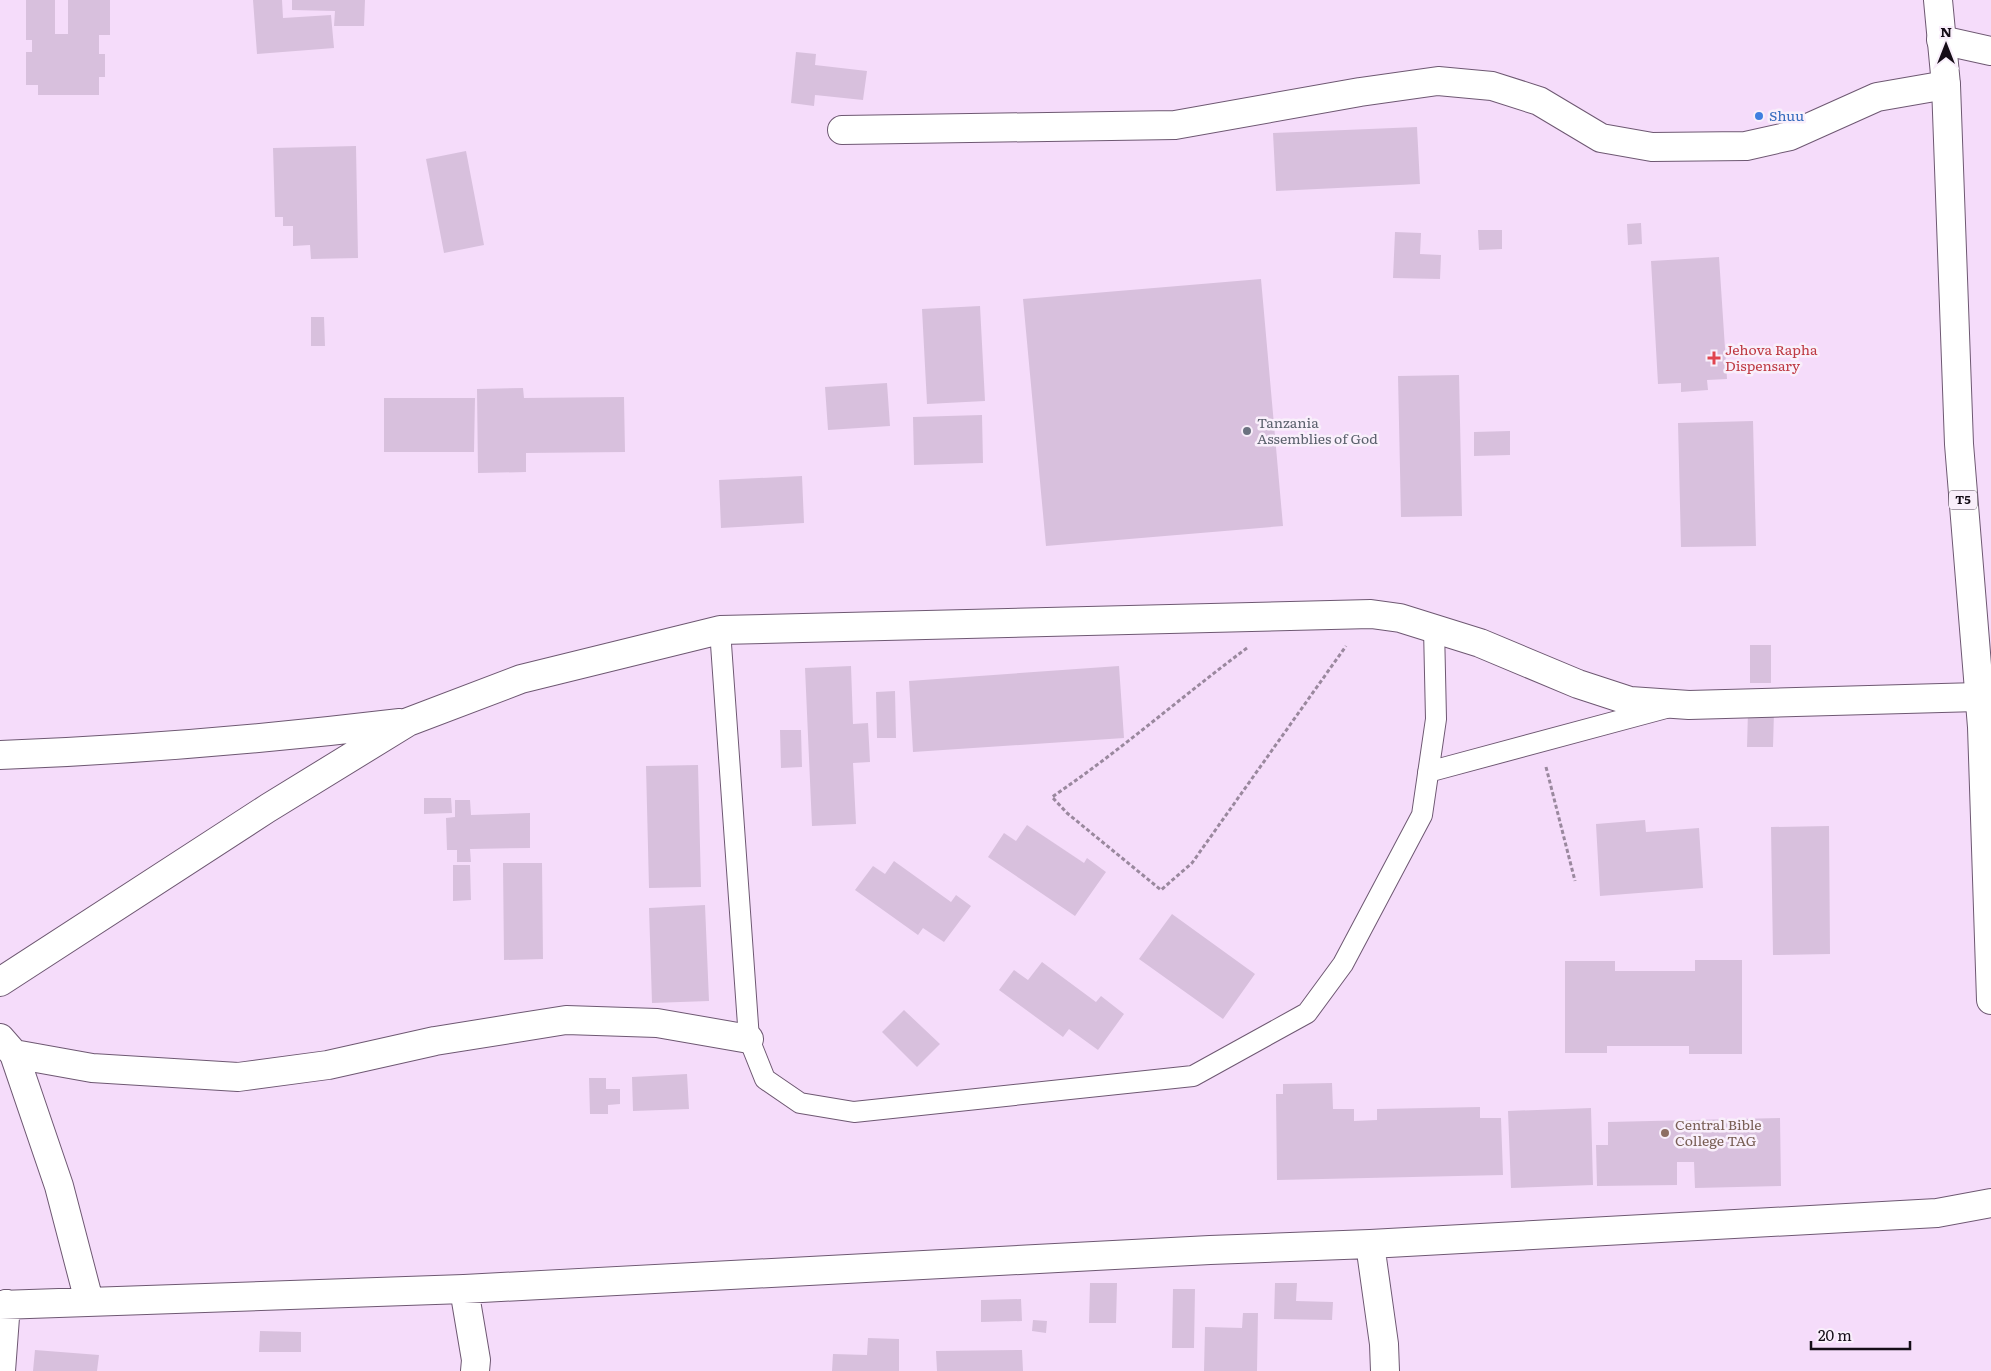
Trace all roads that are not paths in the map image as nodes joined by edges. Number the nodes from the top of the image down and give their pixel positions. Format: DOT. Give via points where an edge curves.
graph roads {
  1 [pos="1938,0"];
  2 [pos="1941,40"];
  3 [pos="1991,51"];
  4 [pos="1946,85"];
  5 [pos="842,130"];
  6 [pos="1434,628"];
  7 [pos="720,630"];
  8 [pos="1978,697"];
  9 [pos="1682,704"];
  10 [pos="408,722"];
  11 [pos="1986,727"];
  12 [pos="0,755"];
  13 [pos="1428,772"];
  14 [pos="0,982"];
  15 [pos="1991,1000"];
  16 [pos="749,1039"];
  17 [pos="7,1046"];
  18 [pos="1991,1203"];
  19 [pos="1370,1244"];
  20 [pos="464,1289"];
  21 [pos="89,1302"];
  22 [pos="3,1304"];
  23 [pos="2,1371"];
  24 [pos="475,1371"];
  25 [pos="1385,1371"];
  1 -- 2 [label="main road, T5"];
  2 -- 3 [label="main road"];
  2 -- 4 [label="main road, T5"];
  4 -- 5 [label="main road" via="1877,97 1790,136 1746,146 1652,147 1601,138 1539,101 1492,86 1438,81 1175,125"];
  4 -- 8 [label="main road, T5" via="1959,444"];
  6 -- 7 [label="main road" via="1400,618 1370,614"];
  6 -- 9 [label="main road" via="1480,643 1609,696 1638,702"];
  6 -- 13 [label="lane" via="1436,719"];
  7 -- 10 [label="main road" via="521,679"];
  7 -- 16 [label="lane"];
  8 -- 9 [label="main road"];
  8 -- 11 [label="main road, T5"];
  9 -- 13 [label="lane"];
  10 -- 12 [label="main road" via="297,736 129,750"];
  10 -- 14 [label="main road" via="268,808"];
  11 -- 15 [label="main road, T5"];
  13 -- 16 [label="lane" via="1422,815 1343,964 1307,1013 1192,1076 854,1112 800,1103 765,1079"];
  16 -- 17 [label="main road" via="657,1023 566,1020 435,1041 328,1065 238,1077 92,1068"];
  17 -- 21 [label="main road" via="59,1186"];
  18 -- 19 [label="main road" via="1937,1213"];
  19 -- 20 [label="main road"];
  19 -- 25 [label="main road"];
  20 -- 21 [label="main road"];
  20 -- 24 [label="main road"];
  21 -- 22 [label="main road"];
  22 -- 23 [label="main road"];
}
